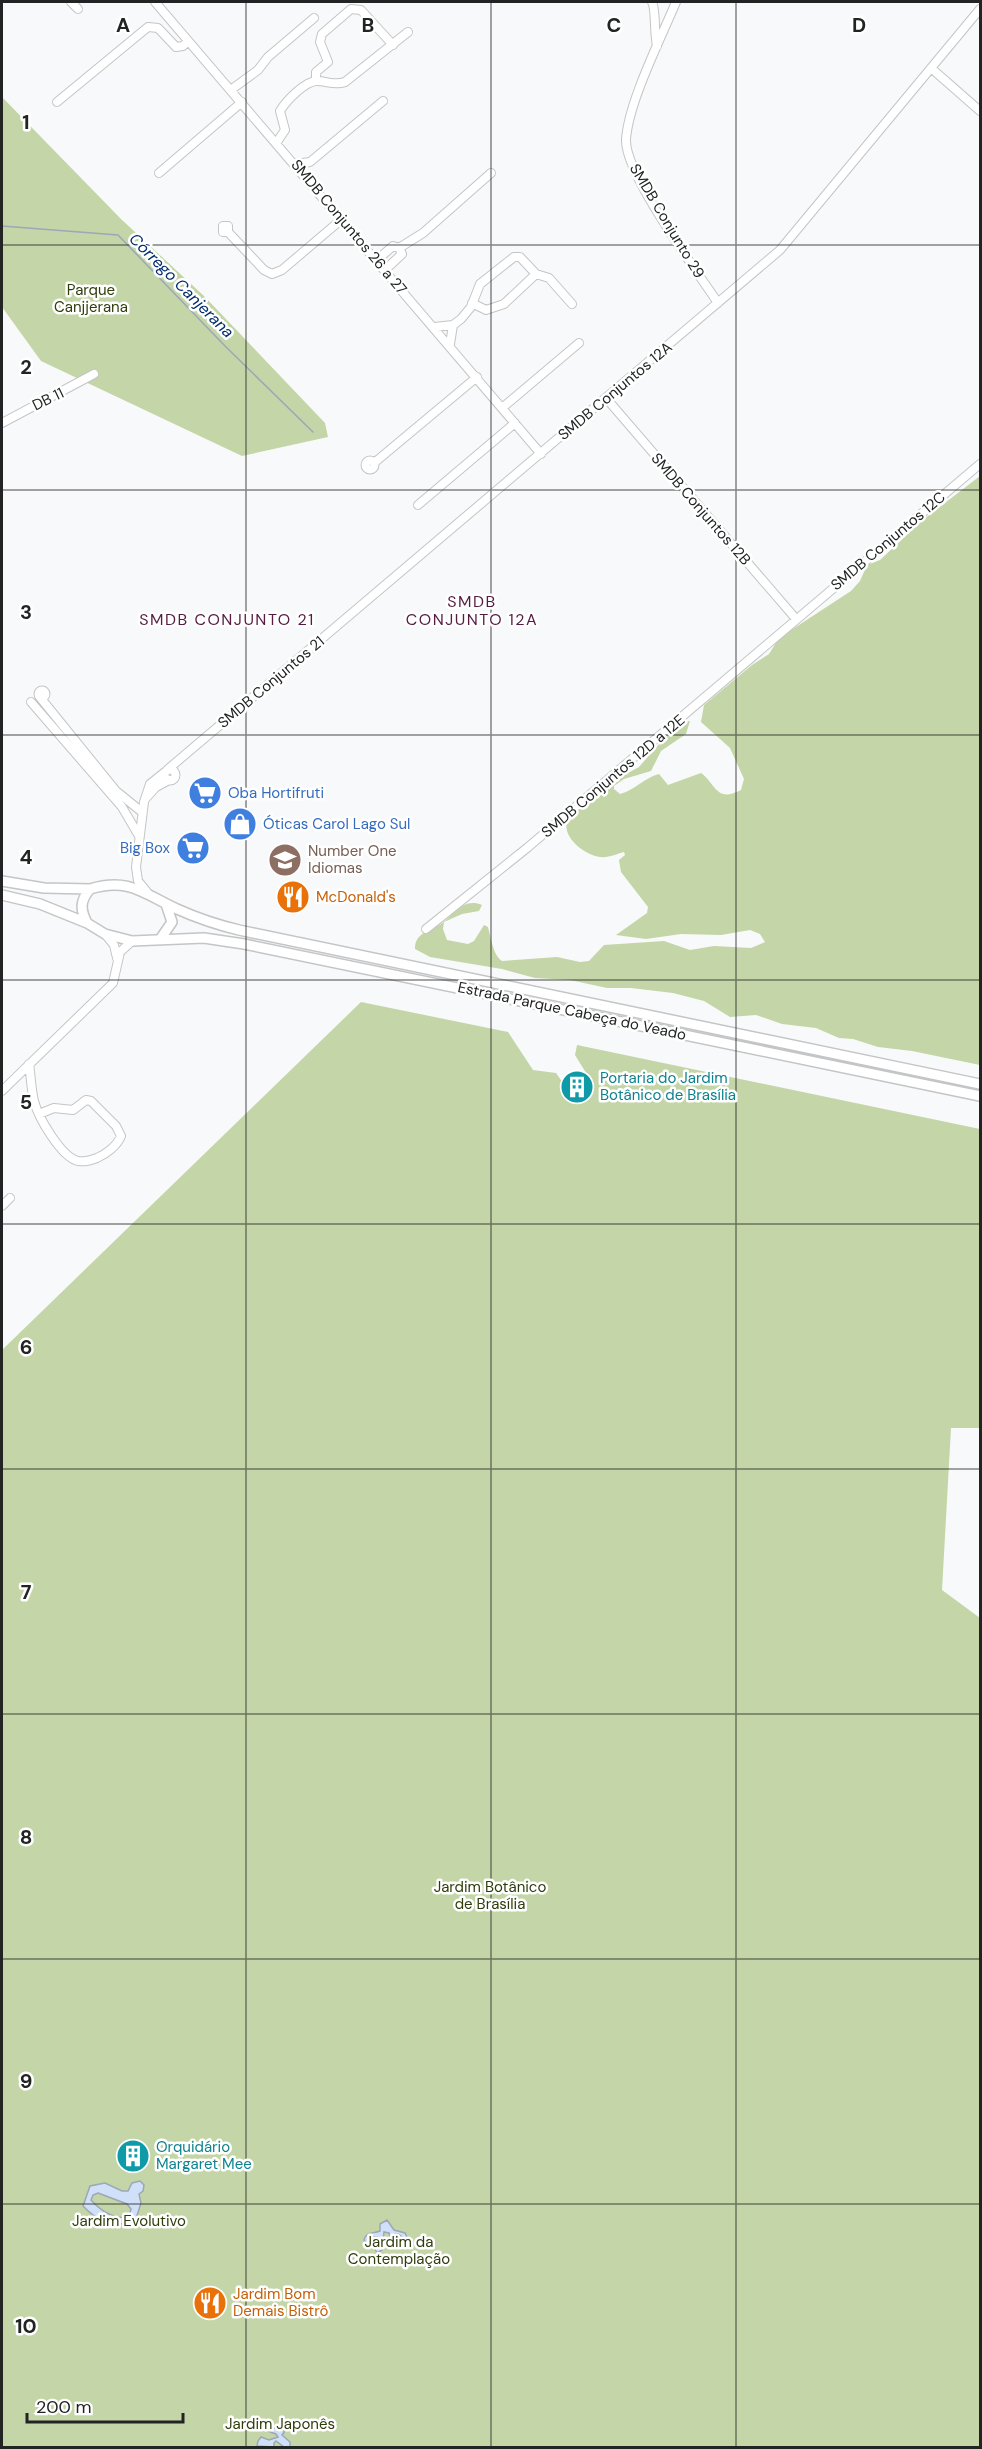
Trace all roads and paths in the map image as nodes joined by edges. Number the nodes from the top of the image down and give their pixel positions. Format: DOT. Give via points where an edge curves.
graph roads {
  1 [pos="71,2"];
  2 [pos="155,2"];
  3 [pos="652,2"];
  4 [pos="676,2"];
  5 [pos="78,9"];
  6 [pos="981,9"];
  7 [pos="314,18"];
  8 [pos="408,32"];
  9 [pos="188,41"];
  10 [pos="393,45"];
  11 [pos="179,47"];
  12 [pos="657,47"];
  13 [pos="196,50"];
  14 [pos="931,68"];
  15 [pos="316,81"];
  16 [pos="232,89"];
  17 [pos="383,101"];
  18 [pos="57,102"];
  19 [pos="242,102"];
  20 [pos="981,111"];
  21 [pos="277,142"];
  22 [pos="310,162"];
  23 [pos="296,164"];
  24 [pos="159,173"];
  25 [pos="491,173"];
  26 [pos="306,176"];
  27 [pos="342,219"];
  28 [pos="228,232"];
  29 [pos="399,249"];
  30 [pos="377,260"];
  31 [pos="386,269"];
  32 [pos="536,274"];
  33 [pos="472,303"];
  34 [pos="718,303"];
  35 [pos="572,304"];
  36 [pos="453,325"];
  37 [pos="434,327"];
  38 [pos="579,343"];
  39 [pos="450,344"];
  40 [pos="94,374"];
  41 [pos="477,377"];
  42 [pos="606,399"];
  43 [pos="502,408"];
  44 [pos="2,423"];
  45 [pos="515,423"];
  46 [pos="541,454"];
  47 [pos="374,463"];
  48 [pos="981,464"];
  49 [pos="418,505"];
  50 [pos="357,610"];
  51 [pos="796,619"];
  52 [pos="42,695"];
  53 [pos="31,702"];
  54 [pos="142,812"];
  55 [pos="139,836"];
  56 [pos="136,867"];
  57 [pos="2,881"];
  58 [pos="118,885"];
  59 [pos="90,889"];
  60 [pos="147,892"];
  61 [pos="2,895"];
  62 [pos="166,904"];
  63 [pos="87,923"];
  64 [pos="426,929"];
  65 [pos="105,934"];
  66 [pos="161,938"];
  67 [pos="132,940"];
  68 [pos="117,959"];
  69 [pos="29,1064"];
  70 [pos="979,1084"];
  71 [pos="2,1091"];
  72 [pos="978,1096"];
  73 [pos="39,1114"];
  74 [pos="10,1198"];
  75 [pos="2,1206"];
  1 -- 5 [label="street"];
  2 -- 9 [label="street, SMDB Conjuntos 26 a 27"];
  3 -- 12 [label="street"];
  4 -- 12 [label="street, SMDB Conjunto 29"];
  6 -- 14 [label="street, SMDB Conjuntos 12A"];
  7 -- 16 [label="street"];
  8 -- 10 [label="street"];
  9 -- 11 [label="street"];
  9 -- 13 [label="street, SMDB Conjuntos 26 a 27"];
  10 -- 15 [label="street" via="345,82"];
  10 -- 15 [label="street" via="361,10 351,9 322,34 320,42 328,62 316,72"];
  11 -- 13 [label="street"];
  11 -- 18 [label="street" via="172,46 155,27 147,27"];
  12 -- 34 [label="street, SMDB Conjunto 29" via="628,124 628,156 644,188"];
  13 -- 16 [label="street, SMDB Conjuntos 26 a 27"];
  14 -- 20 [label="street"];
  14 -- 34 [label="street, SMDB Conjuntos 12A" via="780,250"];
  15 -- 21 [label="street" via="282,107 285,130"];
  16 -- 19 [label="street, SMDB Conjuntos 26 a 27"];
  17 -- 22 [label="street"];
  19 -- 21 [label="street, SMDB Conjuntos 26 a 27"];
  19 -- 24 [label="street"];
  21 -- 23 [label="street, SMDB Conjuntos 26 a 27"];
  22 -- 23 [label="street"];
  22 -- 26 [label="street"];
  23 -- 26 [label="street, SMDB Conjuntos 26 a 27"];
  25 -- 29 [label="street"];
  26 -- 27 [label="street, SMDB Conjuntos 26 a 27"];
  27 -- 28 [label="street" via="282,270 272,274"];
  27 -- 30 [label="street, SMDB Conjuntos 26 a 27"];
  29 -- 30 [label="street" via="393,246"];
  29 -- 31 [label="street" via="402,254"];
  30 -- 31 [label="street, SMDB Conjuntos 26 a 27"];
  31 -- 37 [label="street, SMDB Conjuntos 26 a 27"];
  32 -- 33 [label="street" via="497,308 486,310"];
  32 -- 33 [label="street" via="520,257 514,257 480,284"];
  32 -- 35 [label="street" via="549,278"];
  33 -- 36 [label="street" via="467,314"];
  34 -- 42 [label="street, SMDB Conjuntos 12A"];
  36 -- 37 [label="street"];
  36 -- 39 [label="street"];
  37 -- 39 [label="street, SMDB Conjuntos 26 a 27"];
  38 -- 43 [label="street"];
  39 -- 41 [label="street, SMDB Conjuntos 26 a 27"];
  40 -- 44 [label="street, DB 11"];
  41 -- 43 [label="street, SMDB Conjuntos 26 a 27"];
  41 -- 47 [label="street"];
  42 -- 46 [label="street, SMDB Conjuntos 12A"];
  42 -- 51 [label="street, SMDB Conjuntos 12B"];
  43 -- 45 [label="street, SMDB Conjuntos 26 a 27"];
  45 -- 46 [label="street, SMDB Conjuntos 26 a 27"];
  45 -- 49 [label="street"];
  46 -- 50 [label="street, SMDB Conjuntos 12A"];
  48 -- 51 [label="street, SMDB Conjuntos 12C"];
  50 -- 54 [label="street, SMDB Conjuntos 21" via="185,754 144,802"];
  51 -- 64 [label="street, SMDB Conjuntos 12D a 12E"];
  52 -- 54 [label="street" via="45,704 116,791"];
  53 -- 55 [label="street" via="122,807"];
  54 -- 55 [label="street"];
  55 -- 56 [label="street"];
  56 -- 58 [label="street" via="131,878"];
  56 -- 60 [label="street" via="138,880"];
  57 -- 59 [label="main road" via="44,888"];
  58 -- 59 [label="main road"];
  58 -- 60 [label="main road"];
  59 -- 63 [label="main road" via="81,902"];
  60 -- 62 [label="main road"];
  61 -- 63 [label="main road" via="40,904"];
  62 -- 66 [label="main road" via="172,922"];
  62 -- 70 [label="main road, Estrada Parque Cabeça do Veado" via="239,930"];
  63 -- 65 [label="main road"];
  65 -- 67 [label="main road"];
  65 -- 68 [label="street" via="114,945"];
  66 -- 67 [label="main road"];
  66 -- 72 [label="main road, Estrada Parque Cabeça do Veado" via="224,940 334,961"];
  67 -- 68 [label="street"];
  68 -- 69 [label="street" via="112,983"];
  69 -- 71 [label="street"];
  69 -- 73 [label="street"];
  70 -- 72 [label="main road"];
  73 -- 73 [label="street" via="60,1148 77,1161 101,1156 121,1136 117,1126 91,1101 86,1100 73,1110 54,1108"];
  74 -- 75 [label="street"];
}
